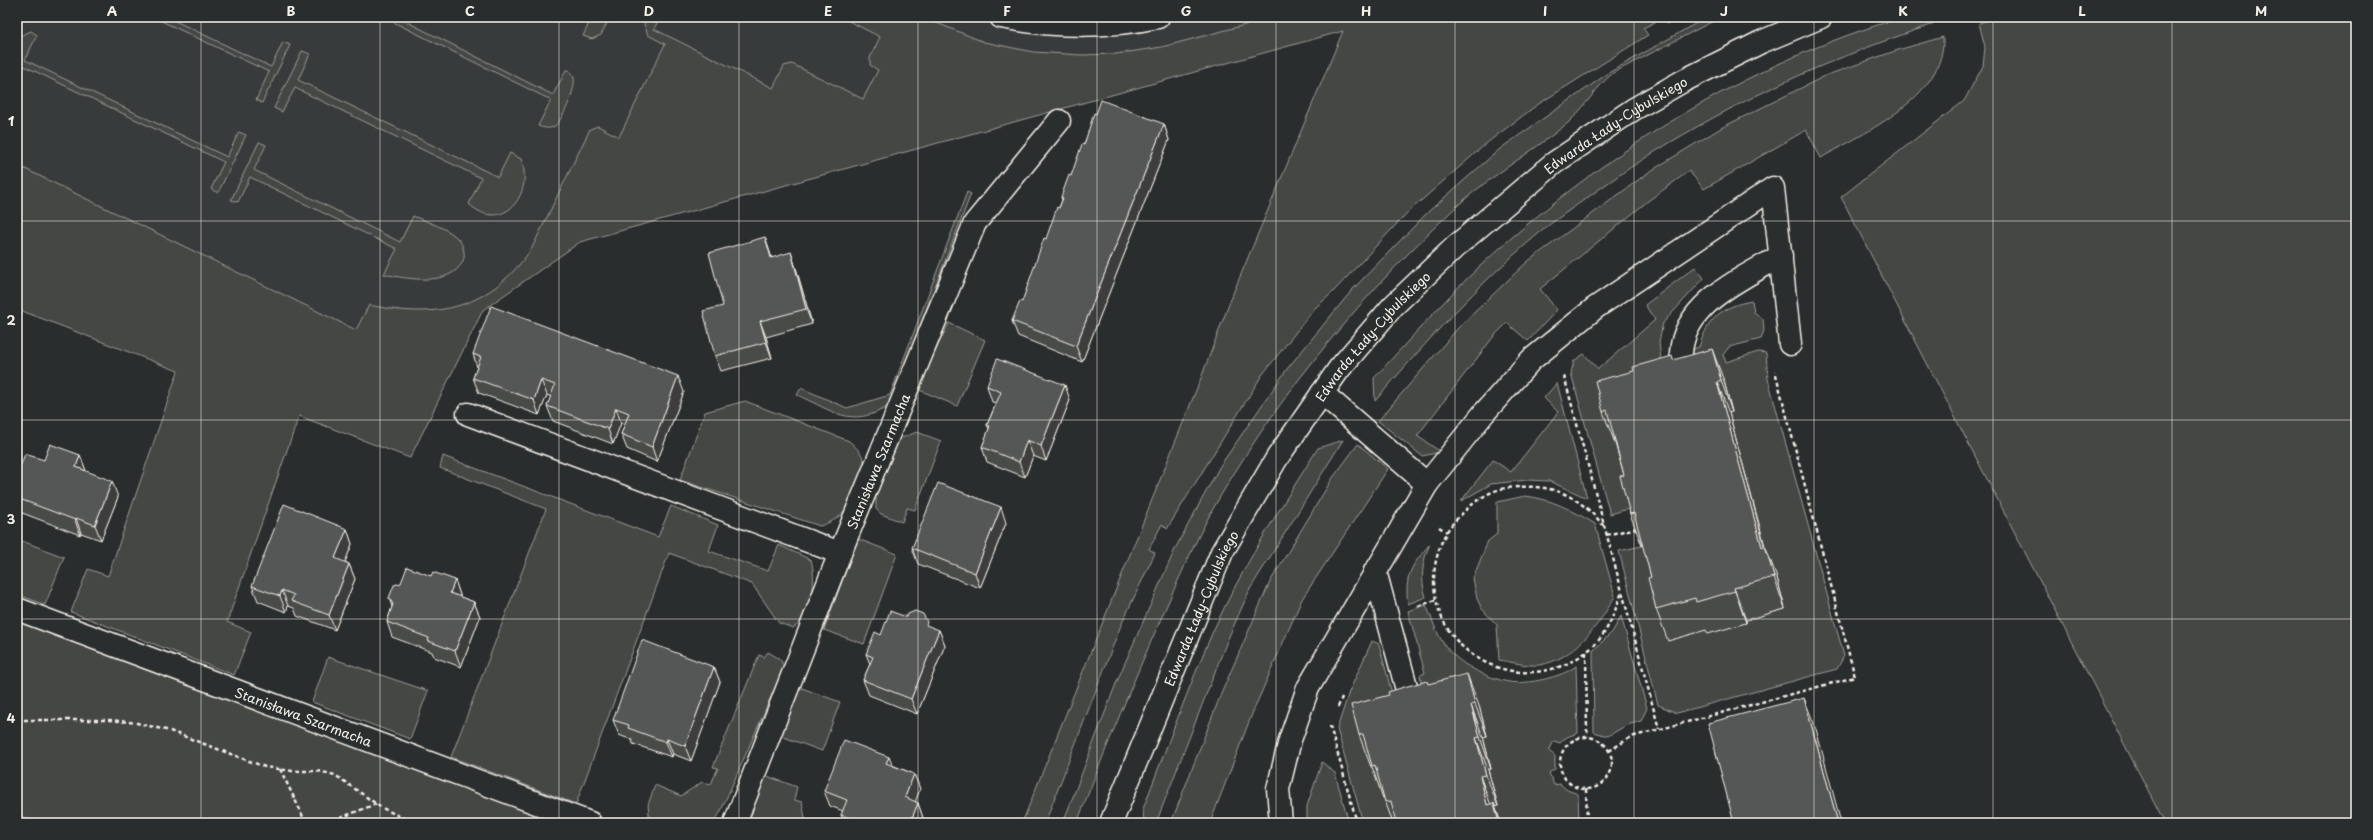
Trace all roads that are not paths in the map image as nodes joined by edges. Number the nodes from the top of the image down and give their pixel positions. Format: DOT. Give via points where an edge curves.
graph roads {
  1 [pos="1001,17"];
  2 [pos="1158,17"];
  3 [pos="1821,17"];
  4 [pos="1059,121"];
  5 [pos="1781,256"];
  6 [pos="1790,344"];
  7 [pos="1682,353"];
  8 [pos="1322,393"];
  9 [pos="468,414"];
  10 [pos="1427,484"];
  11 [pos="840,553"];
  12 [pos="1375,572"];
  13 [pos="17,609"];
  14 [pos="1415,719"];
  15 [pos="590,823"];
  16 [pos="736,823"];
  17 [pos="1111,823"];
  18 [pos="1281,823"];
  1 -- 2 [label="street" via="1080,26 1125,24"];
  3 -- 8 [label="street, Edwarda Łady-Cybulskiego" via="1761,42 1683,81 1554,163 1455,247 1393,306"];
  4 -- 11 [label="street, Stanisława Szarmacha" via="975,223"];
  5 -- 6 [label="street"];
  5 -- 7 [label="street" via="1721,293 1693,318 1685,333"];
  5 -- 10 [label="street" via="1773,188 1594,308 1531,360"];
  8 -- 10 [label="street"];
  8 -- 17 [label="street, Edwarda Łady-Cybulskiego" via="1277,458 1222,552"];
  9 -- 11 [label="street"];
  10 -- 12 [label="street"];
  11 -- 16 [label="street, Stanisława Szarmacha"];
  12 -- 14 [label="street"];
  12 -- 18 [label="street" via="1308,688 1290,740 1278,789"];
  13 -- 15 [label="street, Stanisława Szarmacha"];
}
